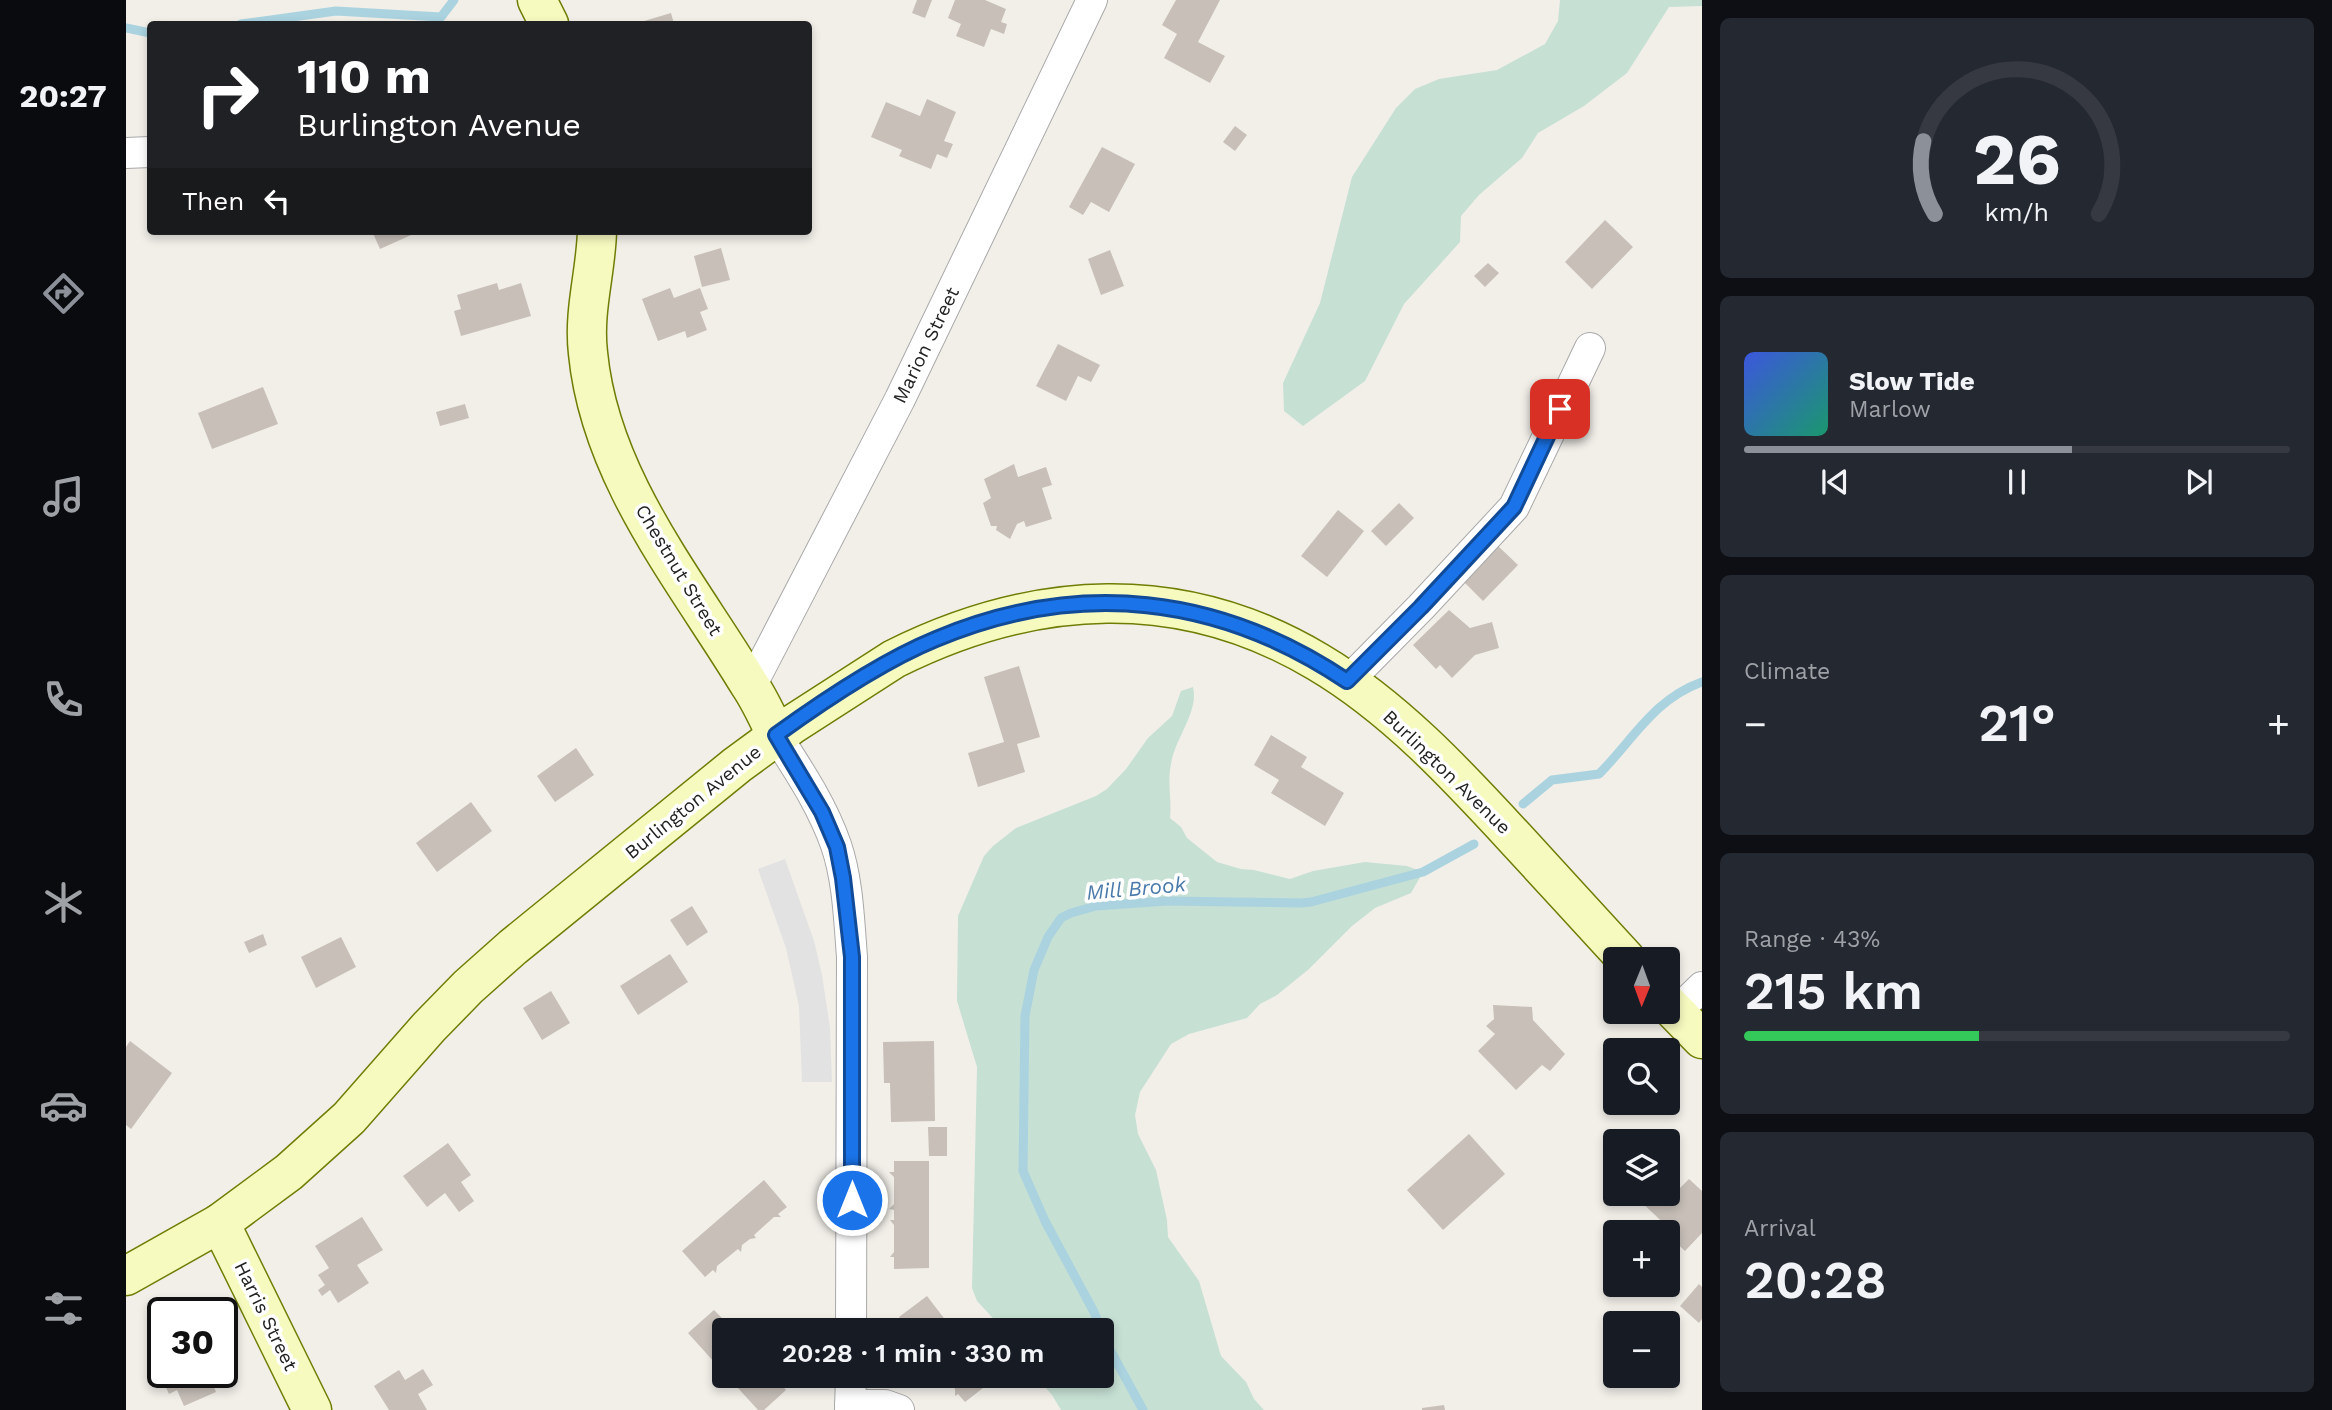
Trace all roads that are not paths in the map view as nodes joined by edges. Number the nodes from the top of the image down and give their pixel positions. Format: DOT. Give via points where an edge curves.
graph roads {
  1 [pos="1092,0"];
  2 [pos="147,152"];
  3 [pos="126,153"];
  4 [pos="597,235"];
  5 [pos="1590,348"];
  6 [pos="1347,681"];
  7 [pos="751,686"];
  8 [pos="776,735"];
  9 [pos="1615,947"];
  10 [pos="1682,1001"];
  11 [pos="1702,1039"];
  12 [pos="220,1223"];
  13 [pos="126,1276"];
  14 [pos="851,1318"];
  15 [pos="851,1397"];
  16 [pos="312,1410"];
  17 [pos="899,1410"];
  1 -- 7 [label="street, Marion Street" via="900,399"];
  2 -- 3 [label="street"];
  4 -- 7 [label="main road, Chestnut Street" via="587,349 613,452 651,530"];
  5 -- 6 [label="street" via="1514,507"];
  6 -- 8 [label="main road, Burlington Avenue" via="1286,645 1214,618 1143,605 1065,604 936,638 894,659"];
  6 -- 9 [label="main road, Burlington Avenue" via="1425,745 1473,792"];
  7 -- 8 [label="main road, Chestnut Street"];
  8 -- 12 [label="main road, Burlington Avenue" via="513,947 429,1027 333,1133"];
  8 -- 14 [label="street" via="822,812 837,847 849,914"];
  10 -- 11 [label="main road"];
  12 -- 13 [label="main road, Burlington Avenue"];
  12 -- 16 [label="main road, Harris Street"];
  15 -- 17 [label="street"];
}
